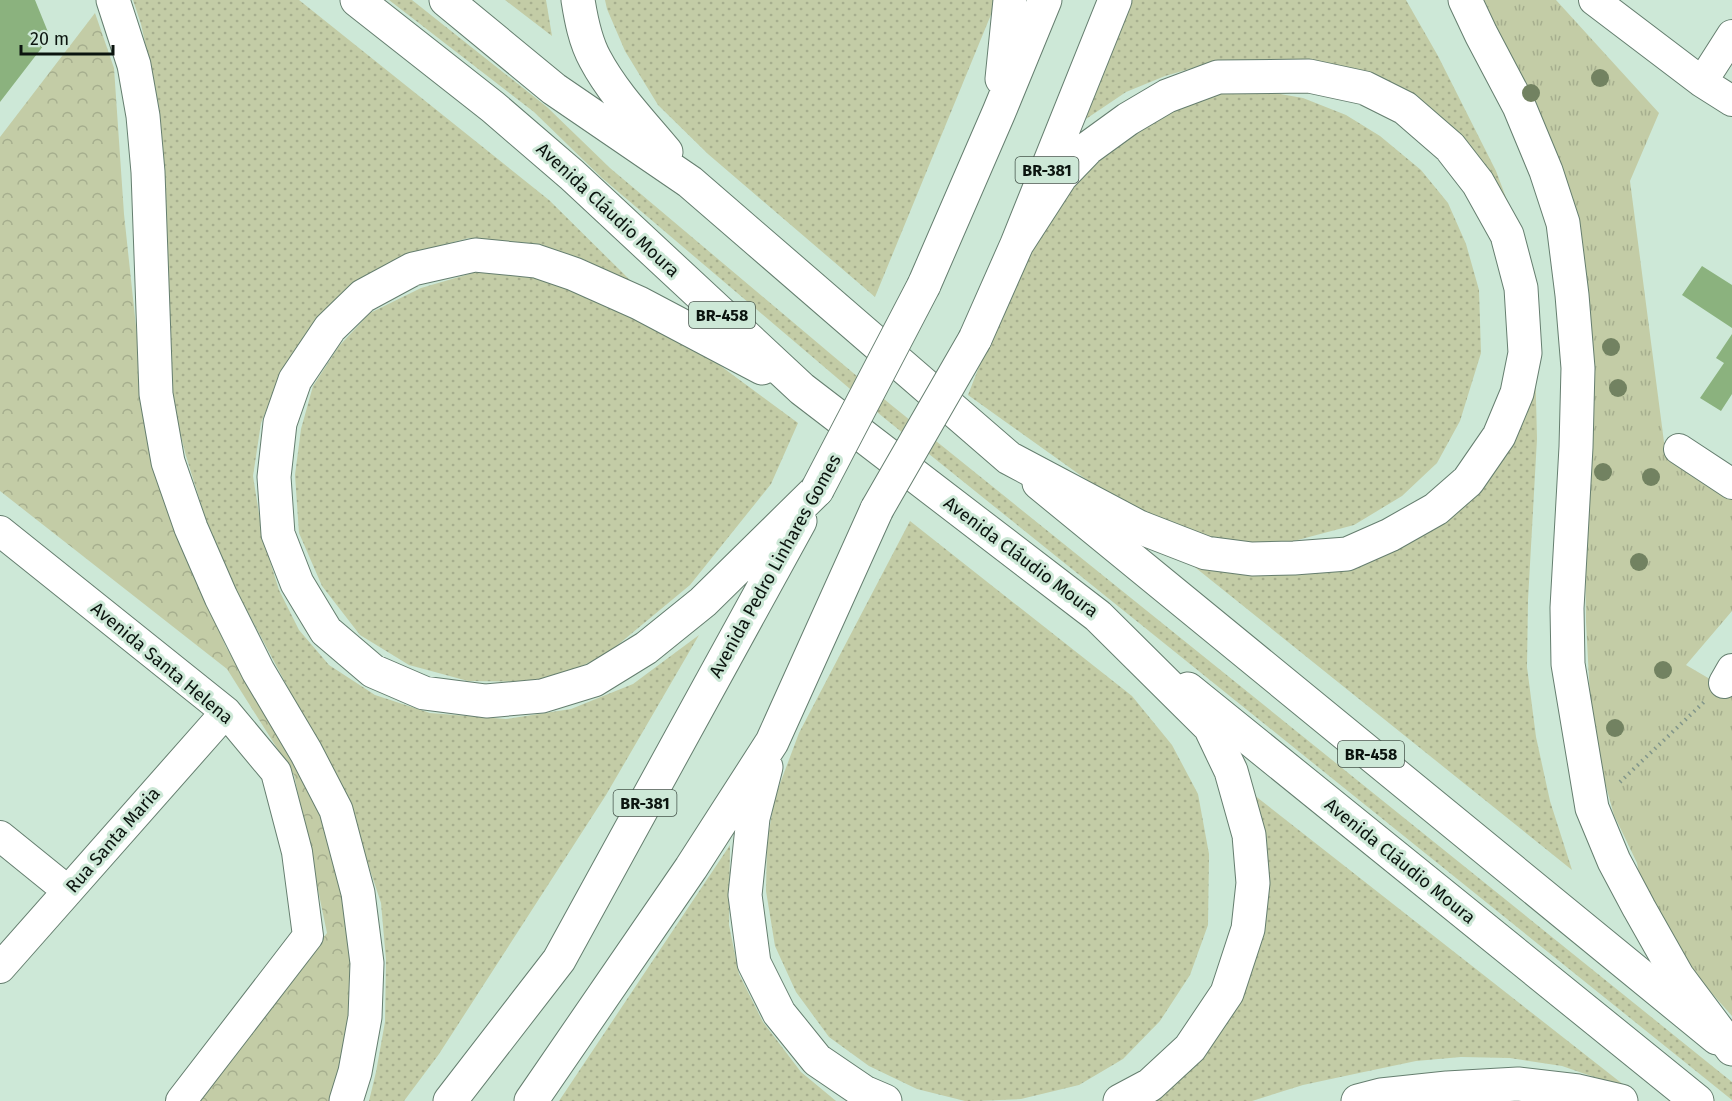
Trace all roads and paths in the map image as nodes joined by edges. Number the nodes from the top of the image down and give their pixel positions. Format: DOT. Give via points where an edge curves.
graph roads {
  1 [pos="113,0"];
  2 [pos="357,0"];
  3 [pos="446,0"];
  4 [pos="578,0"];
  5 [pos="1010,0"];
  6 [pos="1045,0"];
  7 [pos="1114,0"];
  8 [pos="1465,0"];
  9 [pos="1594,0"];
  10 [pos="1732,35"];
  11 [pos="1702,82"];
  12 [pos="1732,100"];
  13 [pos="999,112"];
  14 [pos="690,182"];
  15 [pos="1017,244"];
  16 [pos="802,389"];
  17 [pos="1679,449"];
  18 [pos="1009,458"];
  19 [pos="1732,484"];
  20 [pos="817,490"];
  21 [pos="0,531"];
  22 [pos="1098,616"];
  23 [pos="1728,676"];
  24 [pos="226,712"];
  25 [pos="772,742"];
  26 [pos="1592,808"];
  27 [pos="0,836"];
  28 [pos="68,891"];
  29 [pos="0,968"];
  30 [pos="1732,1050"];
  31 [pos="181,1101"];
  32 [pos="346,1101"];
  33 [pos="450,1101"];
  34 [pos="531,1101"];
  35 [pos="885,1101"];
  36 [pos="1120,1101"];
  37 [pos="1358,1101"];
  38 [pos="1621,1101"];
  39 [pos="1697,1101"];
  1 -- 32 [label="main road" via="134,65 143,116 156,394 168,462 221,597 336,810 358,893 367,963 365,1017"];
  2 -- 16 [label="main road, Avenida Cláudio Moura / BR-458" via="493,106 563,167"];
  3 -- 14 [label="main road, BR-458" via="554,89"];
  4 -- 14 [label="main road" via="594,58"];
  5 -- 13 [label="main road"];
  6 -- 13 [label="main road, Avenida Pedro Linhares Gomes / BR-381"];
  7 -- 15 [label="main road, BR-381"];
  8 -- 26 [label="main road" via="1519,106 1563,223 1578,368 1568,664"];
  9 -- 11 [label="street"];
  10 -- 11 [label="street"];
  11 -- 12 [label="street"];
  13 -- 20 [label="main road, Avenida Pedro Linhares Gomes / BR-381, bridge" via="924,285"];
  14 -- 18 [label="main road, BR-458"];
  15 -- 18 [label="main road" via="1061,176 1088,148 1167,96 1218,77 1309,75 1365,88 1405,108 1450,147 1478,183 1507,235 1521,288 1525,353 1517,393 1499,436 1468,481 1436,509 1347,554 1252,559 1206,553 1139,527"];
  15 -- 25 [label="main road, BR-381, bridge" via="975,339 877,509"];
  16 -- 20 [label="main road" via="639,303 536,261 475,255 413,269 363,296 330,328 295,380 280,423 274,477 278,534 297,583 326,631 373,671 424,693 486,701 542,696 594,680 646,648 703,602"];
  16 -- 22 [label="main road, Avenida Cláudio Moura / BR-458"];
  17 -- 19 [label="street"];
  18 -- 30 [label="main road, BR-458"];
  20 -- 33 [label="main road, Avenida Pedro Linhares Gomes / BR-381" via="559,960"];
  21 -- 24 [label="street, Avenida Santa Helena"];
  22 -- 36 [label="main road" via="1210,727 1231,771 1249,835 1253,883 1248,929 1227,993 1190,1048 1150,1085"];
  22 -- 39 [label="main road, Avenida Cláudio Moura / BR-458"];
  23 -- 26 [label="path"];
  24 -- 28 [label="street, Rua Santa Maria"];
  24 -- 31 [label="street, Avenida Santa Helena" via="276,771 297,852 308,936"];
  25 -- 34 [label="main road, BR-381"];
  25 -- 35 [label="main road" via="753,818 745,895 754,963 779,1013 817,1060 864,1092"];
  26 -- 30 [label="main road" via="1614,861 1673,967"];
  27 -- 28 [label="street"];
  28 -- 29 [label="street, Rua Santa Maria"];
  37 -- 38 [label="main road" via="1381,1095 1518,1084"];
}
